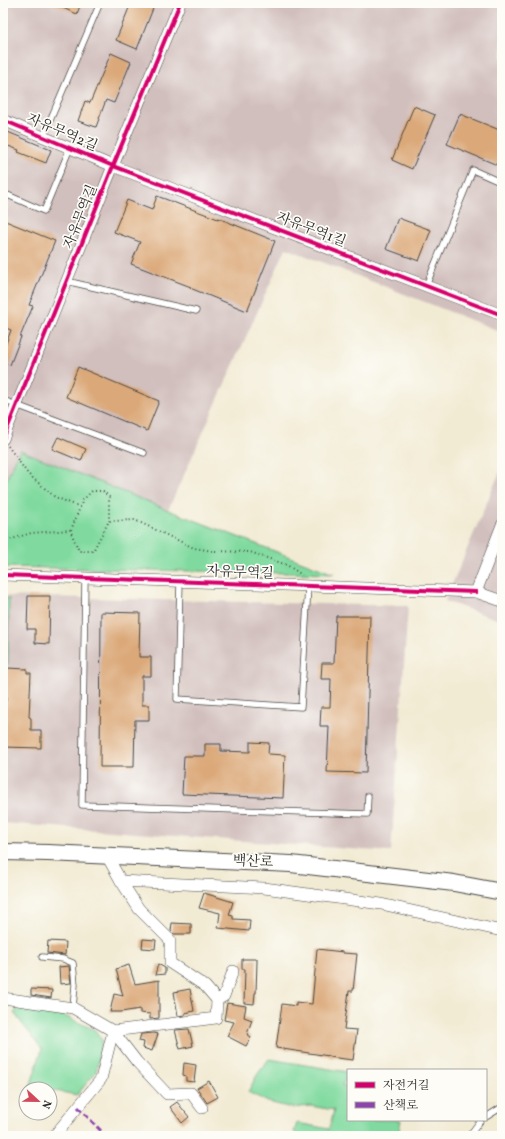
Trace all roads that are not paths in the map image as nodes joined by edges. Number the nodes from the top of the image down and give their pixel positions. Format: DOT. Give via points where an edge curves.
graph roads {
  1 [pos="100,3"];
  2 [pos="180,3"];
  3 [pos="3,120"];
  4 [pos="43,137"];
  5 [pos="70,148"];
  6 [pos="113,166"];
  7 [pos="502,183"];
  8 [pos="3,193"];
  9 [pos="66,281"];
  10 [pos="426,286"];
  11 [pos="196,312"];
  12 [pos="502,315"];
  13 [pos="3,400"];
  14 [pos="16,406"];
  15 [pos="5,442"];
  16 [pos="144,453"];
  17 [pos="502,525"];
  18 [pos="3,575"];
  19 [pos="85,578"];
  20 [pos="180,582"];
  21 [pos="308,586"];
  22 [pos="476,592"];
  23 [pos="502,601"];
  24 [pos="368,796"];
  25 [pos="3,852"];
  26 [pos="106,856"];
  27 [pos="121,881"];
  28 [pos="502,892"];
  29 [pos="502,931"];
  30 [pos="42,957"];
  31 [pos="233,971"];
  32 [pos="3,998"];
  33 [pos="217,1000"];
  34 [pos="73,1008"];
  35 [pos="113,1031"];
  36 [pos="502,1107"];
  37 [pos="202,1108"];
  38 [pos="487,1116"];
  39 [pos="480,1121"];
  40 [pos="54,1136"];
  41 [pos="469,1136"];
  1 -- 4 [label="lane"];
  2 -- 6 [label="street, 자유무역길"];
  3 -- 4 [label="street, 자유무역2길"];
  4 -- 5 [label="street, 자유무역2길"];
  5 -- 6 [label="street, 자유무역2길"];
  5 -- 8 [label="lane" via="44,210"];
  6 -- 9 [label="street, 자유무역길"];
  6 -- 10 [label="street, 자유무역1길"];
  7 -- 10 [label="lane" via="473,170"];
  9 -- 11 [label="lane"];
  9 -- 14 [label="street, 자유무역길"];
  10 -- 12 [label="street, 자유무역1길"];
  13 -- 14 [label="lane"];
  14 -- 15 [label="street, 자유무역길"];
  14 -- 16 [label="lane"];
  17 -- 22 [label="street"];
  18 -- 19 [label="street, 자유무역길"];
  19 -- 20 [label="street, 자유무역길"];
  19 -- 24 [label="lane" via="82,805 367,814"];
  20 -- 21 [label="street, 자유무역길"];
  20 -- 21 [label="lane" via="177,699 301,706"];
  21 -- 22 [label="street, 자유무역길"];
  22 -- 23 [label="street, 자유무역길"];
  25 -- 26 [label="main road, 백산로"];
  26 -- 27 [label="street"];
  26 -- 28 [label="main road, 백산로" via="291,864 454,883"];
  27 -- 29 [label="street" via="264,888 381,904"];
  27 -- 33 [label="street" via="139,909 170,940 170,963 205,986"];
  30 -- 34 [label="lane" via="73,962"];
  31 -- 33 [label="street" via="224,996"];
  32 -- 34 [label="street"];
  33 -- 35 [label="street" via="216,1018"];
  34 -- 35 [label="street"];
  35 -- 37 [label="street" via="167,1094 192,1094"];
  35 -- 40 [label="street" via="101,1079"];
  36 -- 38 [label="lane"];
  39 -- 41 [label="lane"];
}
